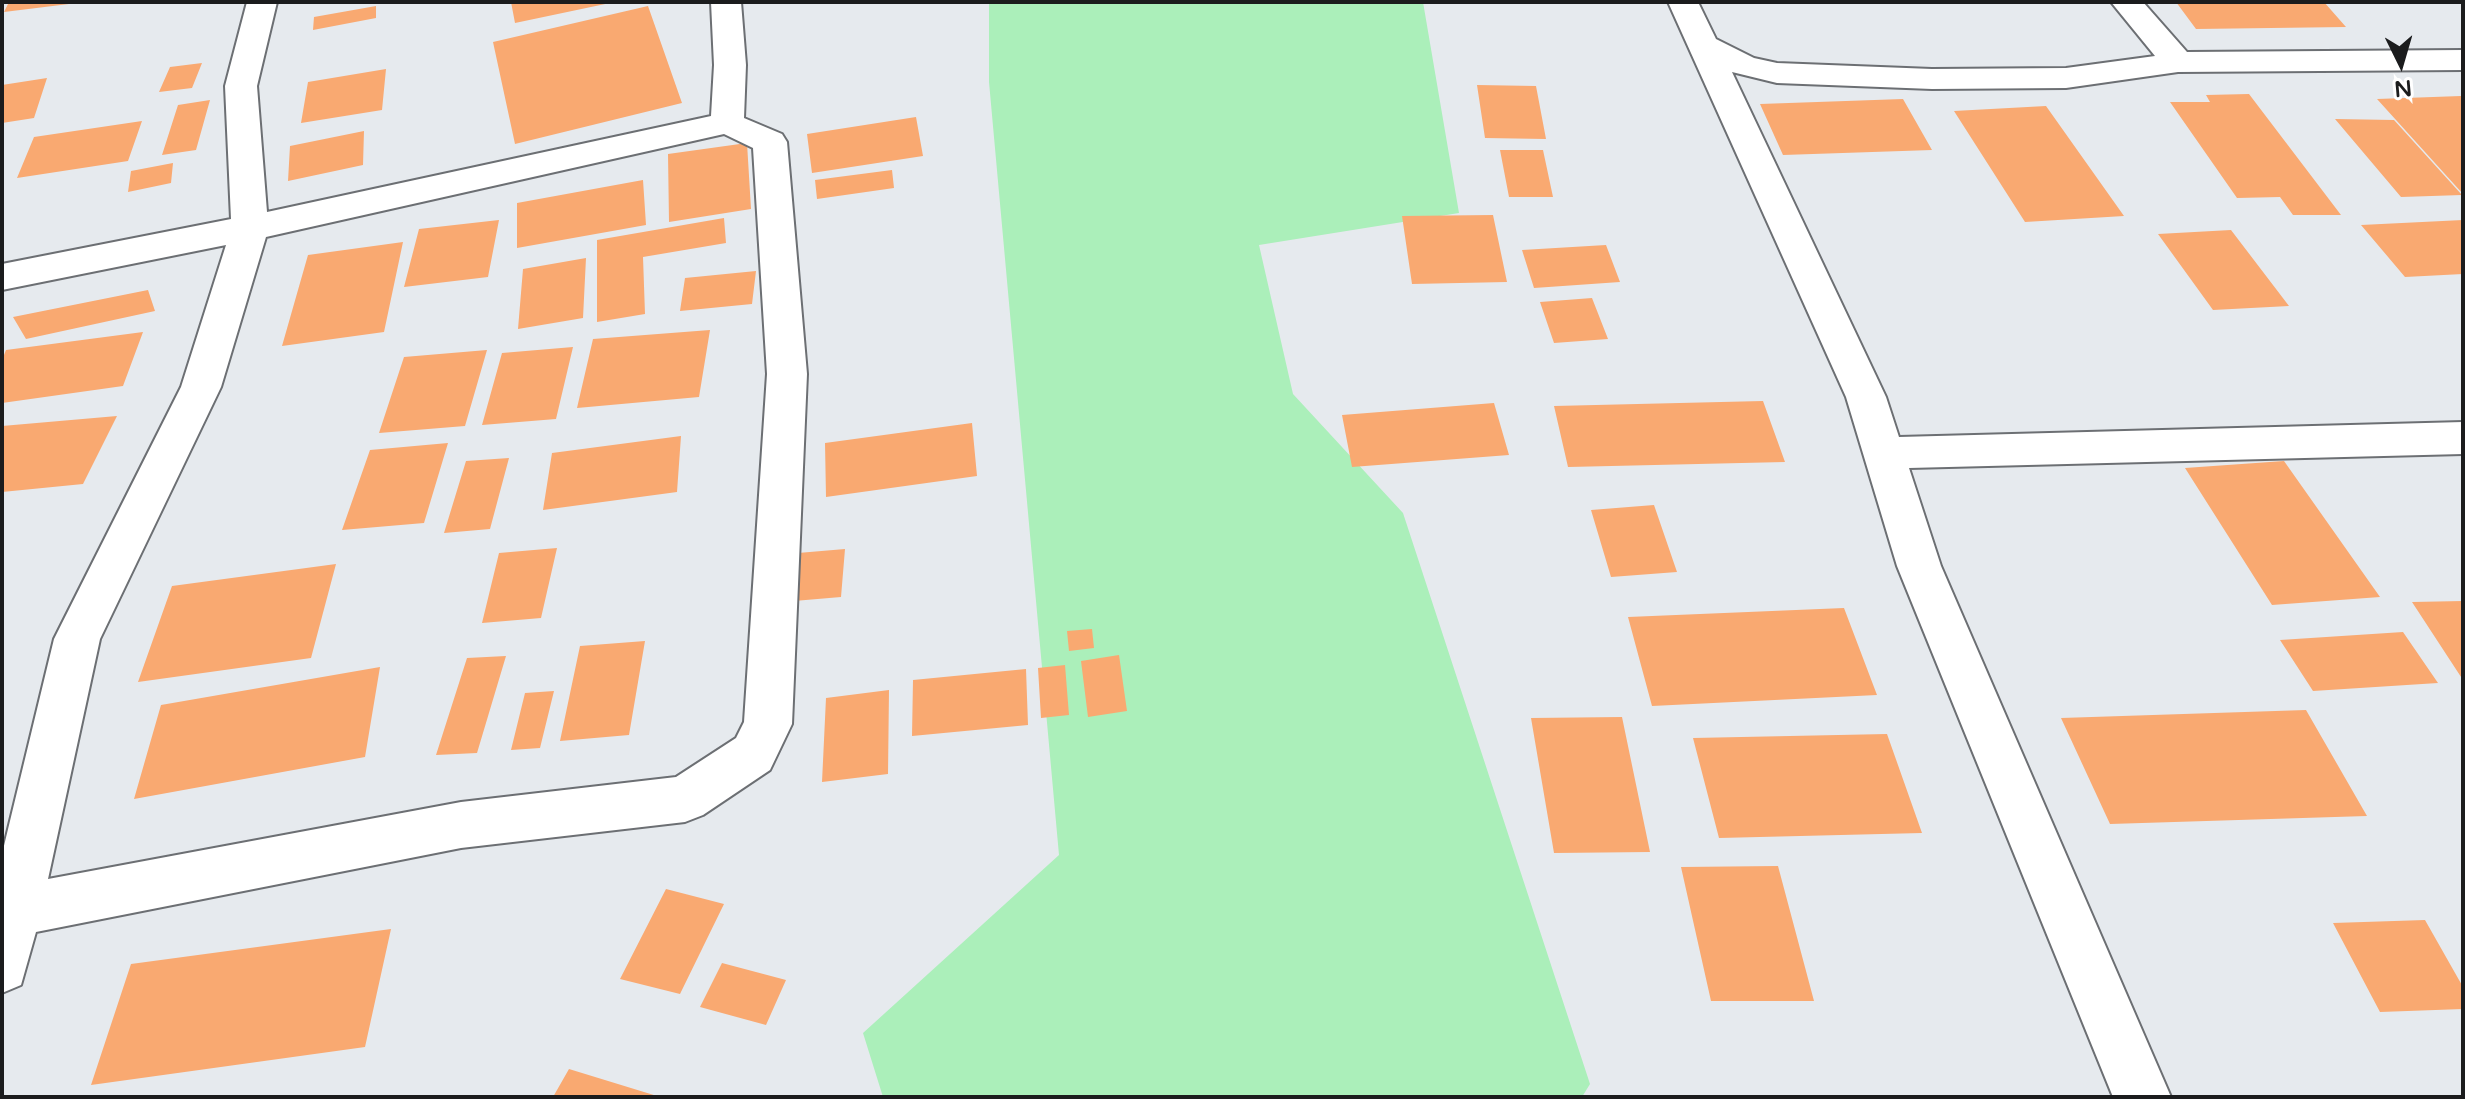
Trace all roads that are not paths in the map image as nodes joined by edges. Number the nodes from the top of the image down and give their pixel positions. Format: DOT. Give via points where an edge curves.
graph roads {
  1 [pos="262,2"];
  2 [pos="726,2"];
  3 [pos="1683,2"];
  4 [pos="2126,2"];
  5 [pos="1700,43"];
  6 [pos="2463,60"];
  7 [pos="2178,62"];
  8 [pos="727,123"];
  9 [pos="250,228"];
  10 [pos="2,277"];
  11 [pos="2463,438"];
  12 [pos="1884,453"];
  13 [pos="14,911"];
  14 [pos="2,966"];
  15 [pos="2142,1097"];
  1 -- 9 [label="street" via="241,86"];
  2 -- 8 [label="street"];
  3 -- 5 [label="street"];
  4 -- 7 [label="street"];
  5 -- 7 [label="street" via="1743,65 1777,73 2066,78"];
  5 -- 12 [label="street" via="1866,397"];
  6 -- 7 [label="street"];
  8 -- 9 [label="street"];
  8 -- 13 [label="street" via="770,142 787,374 768,724 753,754 685,799 461,825"];
  9 -- 10 [label="street"];
  9 -- 13 [label="street" via="201,387 77,639"];
  11 -- 12 [label="street"];
  12 -- 15 [label="street" via="1919,566"];
  13 -- 14 [label="street"];
}
